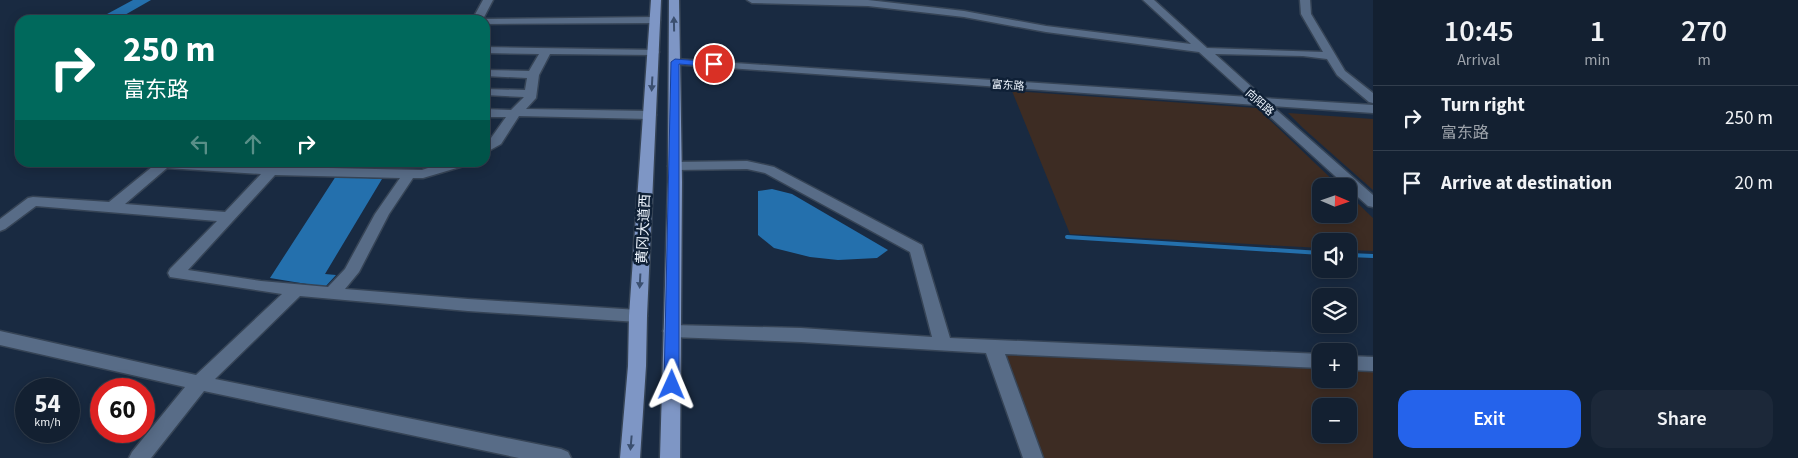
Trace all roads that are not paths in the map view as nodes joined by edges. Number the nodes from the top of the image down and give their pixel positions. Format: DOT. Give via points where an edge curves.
graph roads {
  1 [pos="488,0"];
  2 [pos="656,0"];
  3 [pos="674,0"];
  4 [pos="752,0"];
  5 [pos="1148,0"];
  6 [pos="1306,0"];
  7 [pos="480,15"];
  8 [pos="655,20"];
  9 [pos="490,21"];
  10 [pos="490,50"];
  11 [pos="1205,50"];
  12 [pos="546,51"];
  13 [pos="654,52"];
  14 [pos="1332,56"];
  15 [pos="675,62"];
  16 [pos="490,73"];
  17 [pos="533,75"];
  18 [pos="490,92"];
  19 [pos="531,94"];
  20 [pos="1373,99"];
  21 [pos="1261,102"];
  22 [pos="1373,109"];
  23 [pos="490,113"];
  24 [pos="516,113"];
  25 [pos="650,115"];
  26 [pos="490,140"];
  27 [pos="675,166"];
  28 [pos="160,167"];
  29 [pos="275,167"];
  30 [pos="446,167"];
  31 [pos="364,168"];
  32 [pos="410,174"];
  33 [pos="1373,203"];
  34 [pos="112,207"];
  35 [pos="228,217"];
  36 [pos="0,226"];
  37 [pos="296,290"];
  38 [pos="332,293"];
  39 [pos="638,316"];
  40 [pos="672,331"];
  41 [pos="0,338"];
  42 [pos="943,343"];
  43 [pos="993,347"];
  44 [pos="1312,361"];
  45 [pos="1357,363"];
  46 [pos="1373,364"];
  47 [pos="200,383"];
  48 [pos="139,458"];
  49 [pos="561,458"];
  50 [pos="630,458"];
  51 [pos="670,458"];
  52 [pos="1033,458"];
  1 -- 7 [label="street"];
  2 -- 8 [label="main road, 黄冈大道西"];
  15 -- 3 [label="main road, one-way"];
  4 -- 11 [label="street" via="906,7"];
  5 -- 11 [label="street, 向阳路"];
  6 -- 14 [label="street" via="1306,14"];
  8 -- 9 [label="street"];
  8 -- 13 [label="main road, 黄冈大道西"];
  10 -- 12 [label="street"];
  11 -- 14 [label="street"];
  11 -- 21 [label="street, 向阳路"];
  12 -- 13 [label="street"];
  12 -- 17 [label="street"];
  13 -- 25 [label="main road, 黄冈大道西, one-way"];
  14 -- 20 [label="street" via="1341,73"];
  15 -- 21 [label="street, 富东路"];
  15 -- 27 [label="main road"];
  16 -- 17 [label="street"];
  17 -- 19 [label="street"];
  18 -- 19 [label="street"];
  19 -- 24 [label="street"];
  21 -- 22 [label="street, 富东路"];
  21 -- 33 [label="street, 向阳路"];
  23 -- 24 [label="street"];
  24 -- 25 [label="street"];
  24 -- 26 [label="street"];
  25 -- 39 [label="main road, 黄冈大道西, one-way"];
  27 -- 40 [label="main road"];
  27 -- 42 [label="street" via="747,165 769,170 916,249"];
  28 -- 34 [label="street"];
  29 -- 31 [label="street"];
  29 -- 35 [label="street"];
  30 -- 32 [label="street"];
  31 -- 32 [label="street"];
  32 -- 38 [label="street" via="382,214 351,272"];
  34 -- 35 [label="street"];
  34 -- 36 [label="street" via="33,201"];
  35 -- 37 [label="street" via="176,273"];
  37 -- 38 [label="street"];
  37 -- 47 [label="street"];
  38 -- 39 [label="street"];
  39 -- 50 [label="main road, 黄冈大道西, one-way"];
  40 -- 42 [label="street"];
  40 -- 51 [label="main road"];
  41 -- 47 [label="street"];
  42 -- 43 [label="street"];
  43 -- 44 [label="street"];
  43 -- 52 [label="street"];
  45 -- 46 [label="street"];
  47 -- 48 [label="street"];
  47 -- 49 [label="street"];
}
